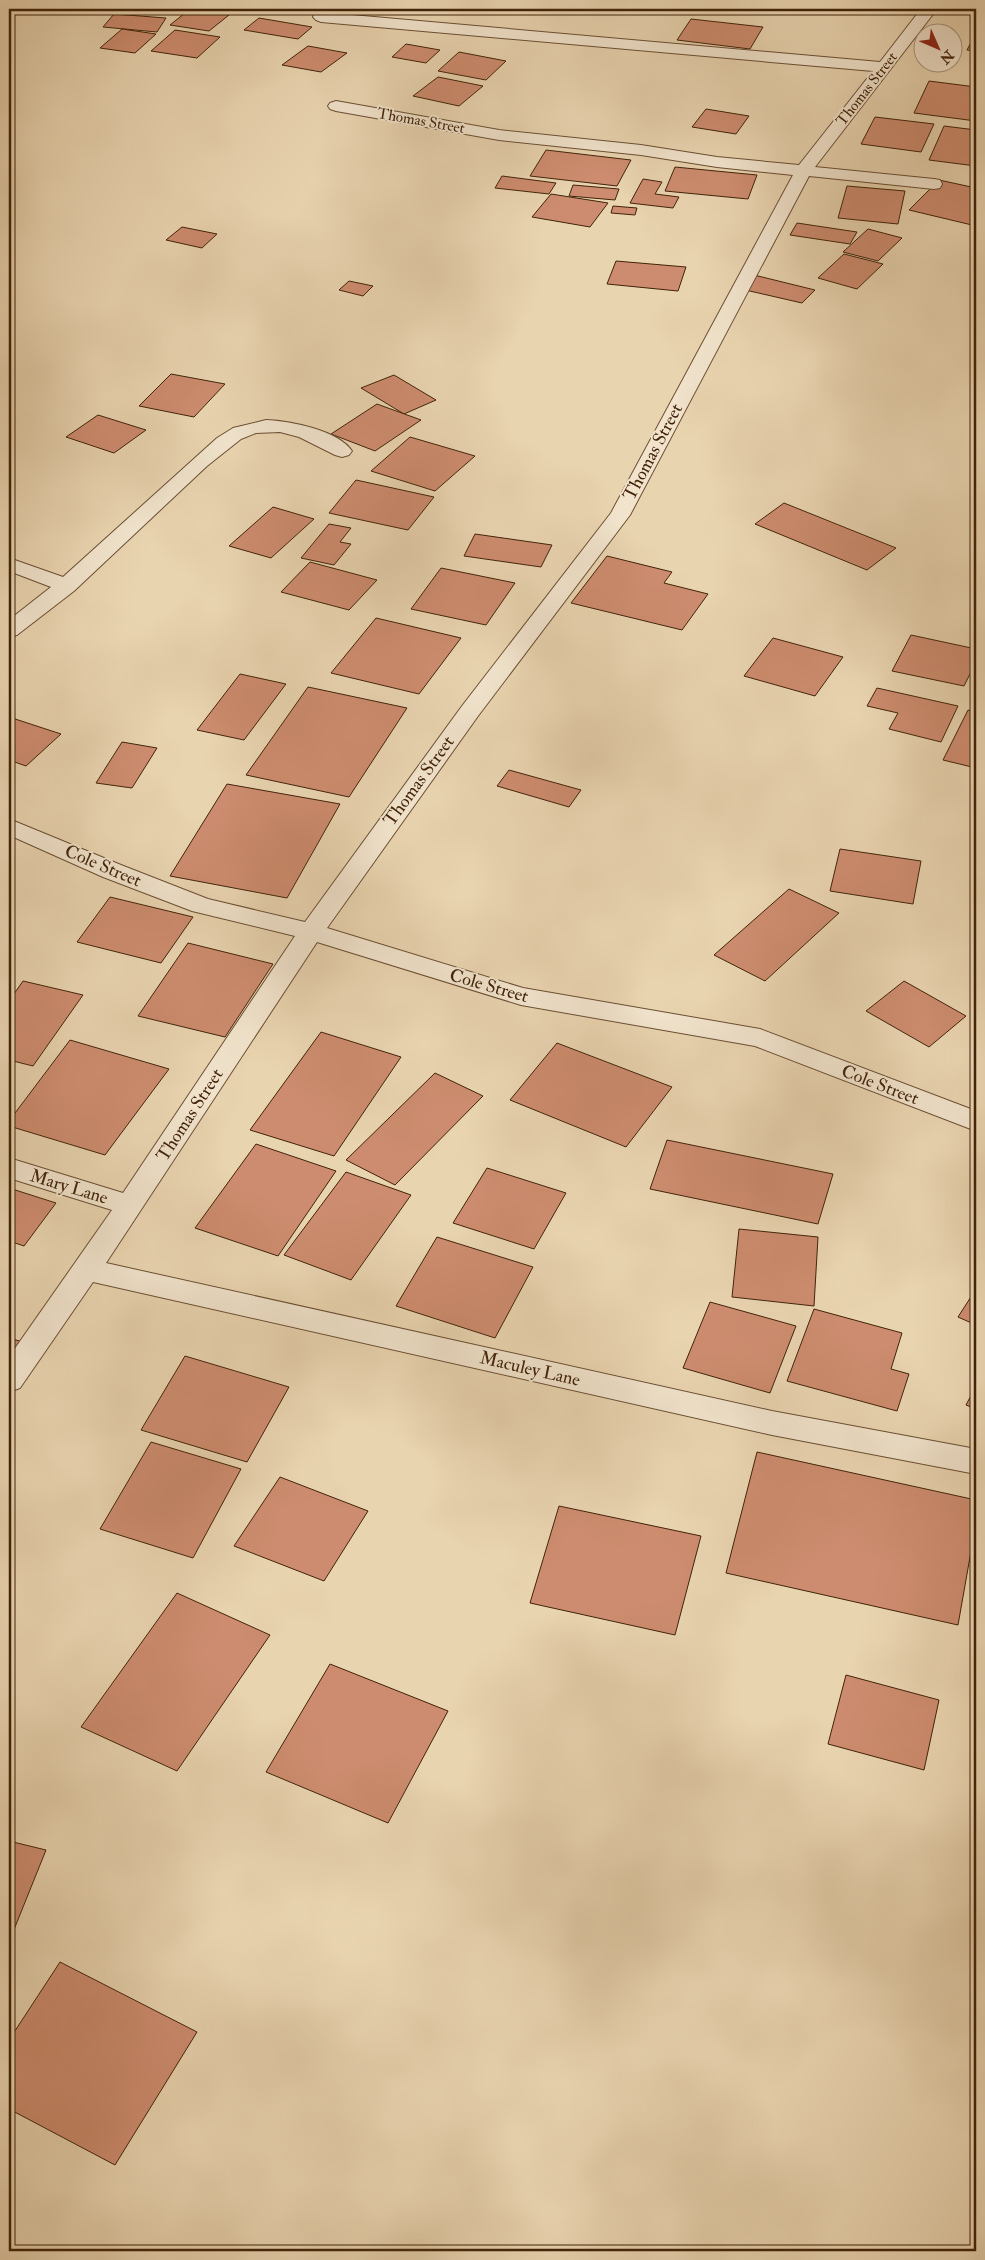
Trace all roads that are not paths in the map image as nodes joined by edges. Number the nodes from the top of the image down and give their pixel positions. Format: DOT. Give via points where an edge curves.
graph roads {
  1 [pos="323,9"];
  2 [pos="929,9"];
  3 [pos="884,67"];
  4 [pos="336,106"];
  5 [pos="805,169"];
  6 [pos="934,184"];
  7 [pos="342,451"];
  8 [pos="9,564"];
  9 [pos="66,586"];
  10 [pos="9,630"];
  11 [pos="9,826"];
  12 [pos="311,932"];
  13 [pos="976,1121"];
  14 [pos="9,1168"];
  15 [pos="130,1205"];
  16 [pos="85,1269"];
  17 [pos="9,1380"];
  18 [pos="976,1462"];
  1 -- 3 [label="street" via="321,18"];
  2 -- 3 [label="street, Thomas Street"];
  3 -- 5 [label="street, Thomas Street"];
  4 -- 5 [label="street, Thomas Street" via="499,135 641,150 717,162"];
  5 -- 6 [label="street, Thomas Street"];
  5 -- 12 [label="street, Thomas Street" via="620,515 470,711"];
  7 -- 9 [label="street" via="326,440 281,427 257,427 240,433 200,462"];
  8 -- 9 [label="street"];
  9 -- 10 [label="street"];
  11 -- 12 [label="street, Cole Street" via="201,905"];
  12 -- 13 [label="street, Cole Street" via="521,996 760,1038"];
  12 -- 15 [label="street, Thomas Street"];
  14 -- 15 [label="street, Mary Lane"];
  15 -- 16 [label="street, Thomas Street"];
  16 -- 17 [label="street, Thomas Street"];
  16 -- 18 [label="street, Maculey Lane" via="772,1423"];
}
